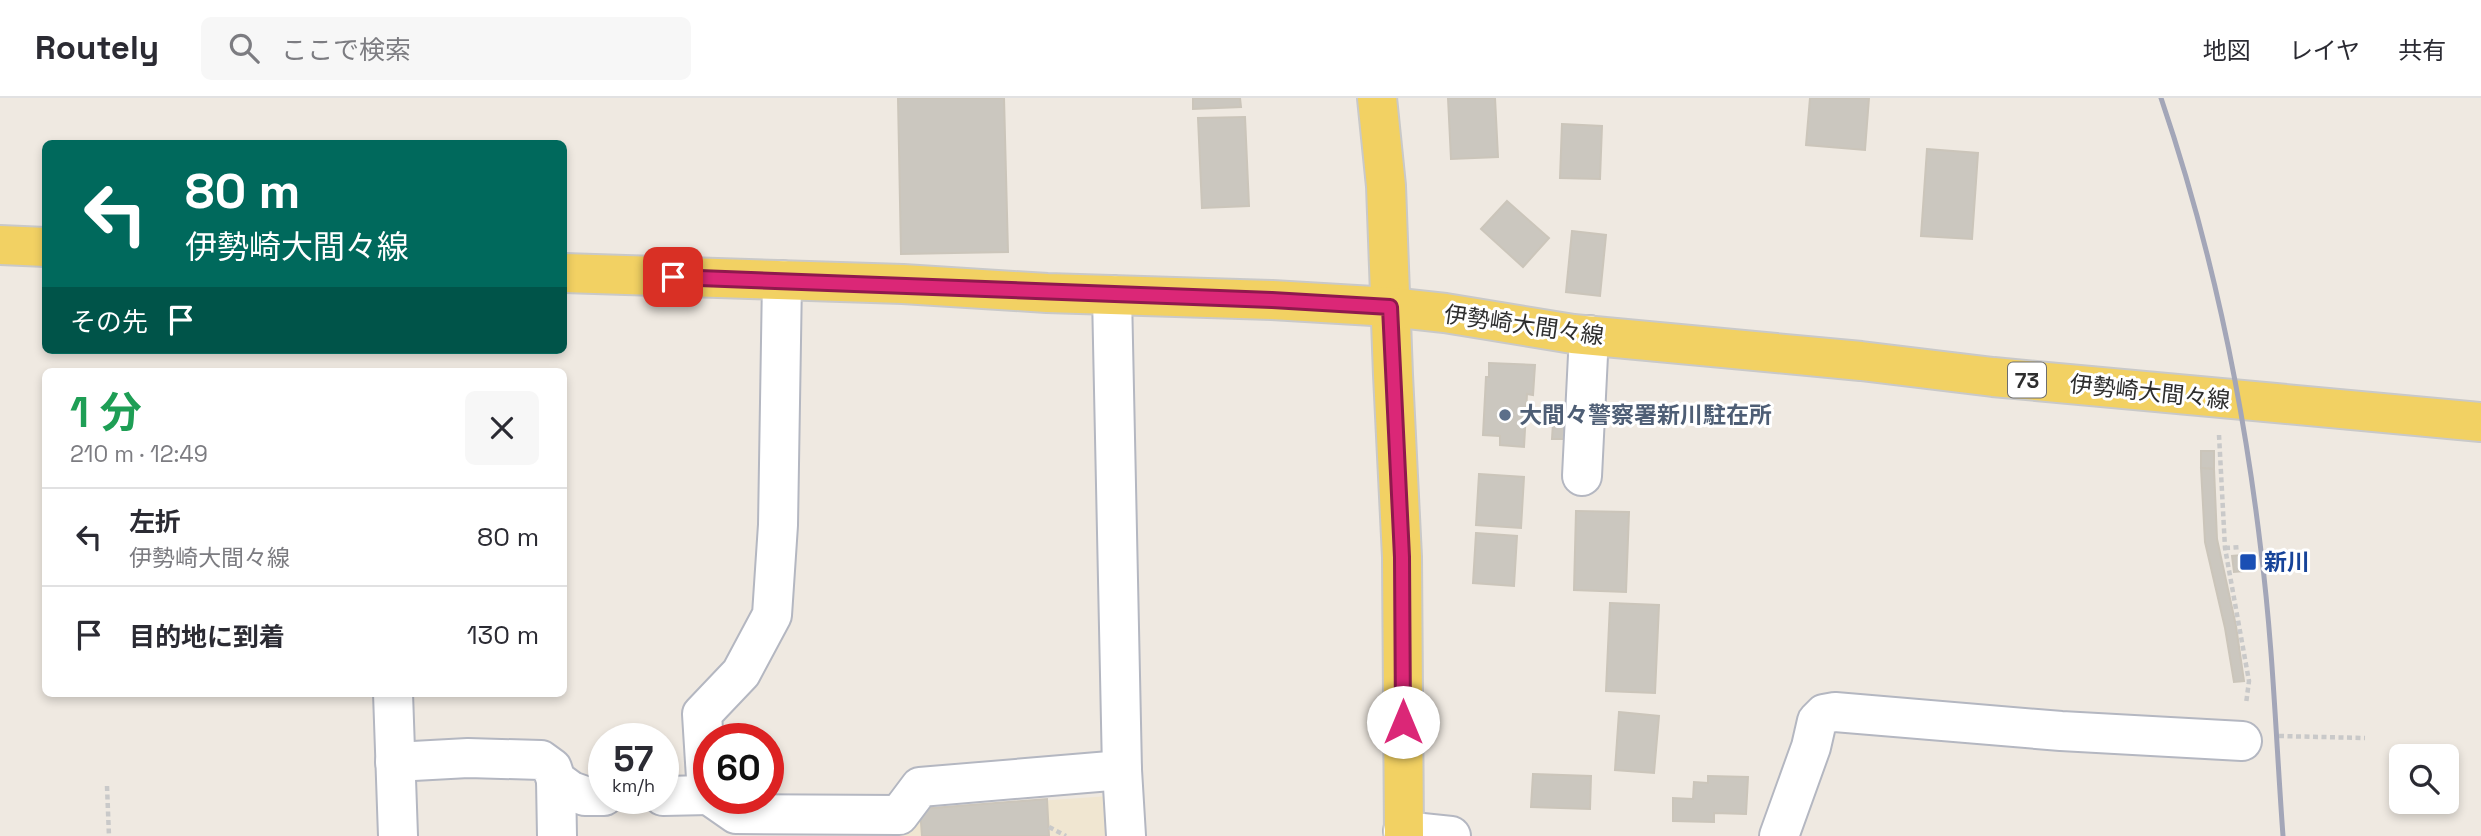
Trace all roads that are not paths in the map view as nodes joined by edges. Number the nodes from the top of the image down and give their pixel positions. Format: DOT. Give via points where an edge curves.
graph roads {
  1 [pos="1377,98"];
  2 [pos="0,245"];
  3 [pos="42,247"];
  4 [pos="567,273"];
  5 [pos="782,280"];
  6 [pos="1112,295"];
  7 [pos="1390,307"];
  8 [pos="1590,335"];
  9 [pos="2481,422"];
  10 [pos="1582,476"];
  11 [pos="393,697"];
  12 [pos="703,723"];
  13 [pos="2245,738"];
  14 [pos="395,762"];
  15 [pos="1122,770"];
  16 [pos="556,780"];
  17 [pos="588,796"];
  18 [pos="736,814"];
  19 [pos="1403,834"];
  20 [pos="398,836"];
  21 [pos="557,836"];
  22 [pos="1126,836"];
  23 [pos="1451,836"];
  24 [pos="1779,836"];
  1 -- 7 [label="main road" via="1386,186"];
  2 -- 3 [label="main road"];
  4 -- 5 [label="main road, 伊勢崎大間々線 / 73"];
  5 -- 6 [label="main road, 伊勢崎大間々線 / 73"];
  5 -- 12 [label="street" via="772,615 741,673 702,714"];
  6 -- 7 [label="main road, 伊勢崎大間々線 / 73"];
  6 -- 15 [label="street"];
  7 -- 8 [label="main road, 伊勢崎大間々線 / 73"];
  7 -- 19 [label="main road" via="1402,557"];
  8 -- 9 [label="main road, 伊勢崎大間々線 / 73"];
  8 -- 10 [label="street"];
  11 -- 14 [label="street"];
  13 -- 24 [label="street" via="1824,714 1817,721"];
  14 -- 16 [label="street" via="541,760 552,768"];
  14 -- 20 [label="street"];
  15 -- 18 [label="street" via="920,787 898,815"];
  15 -- 22 [label="street"];
  16 -- 17 [label="street"];
  16 -- 21 [label="street"];
  19 -- 23 [label="street"];
}
